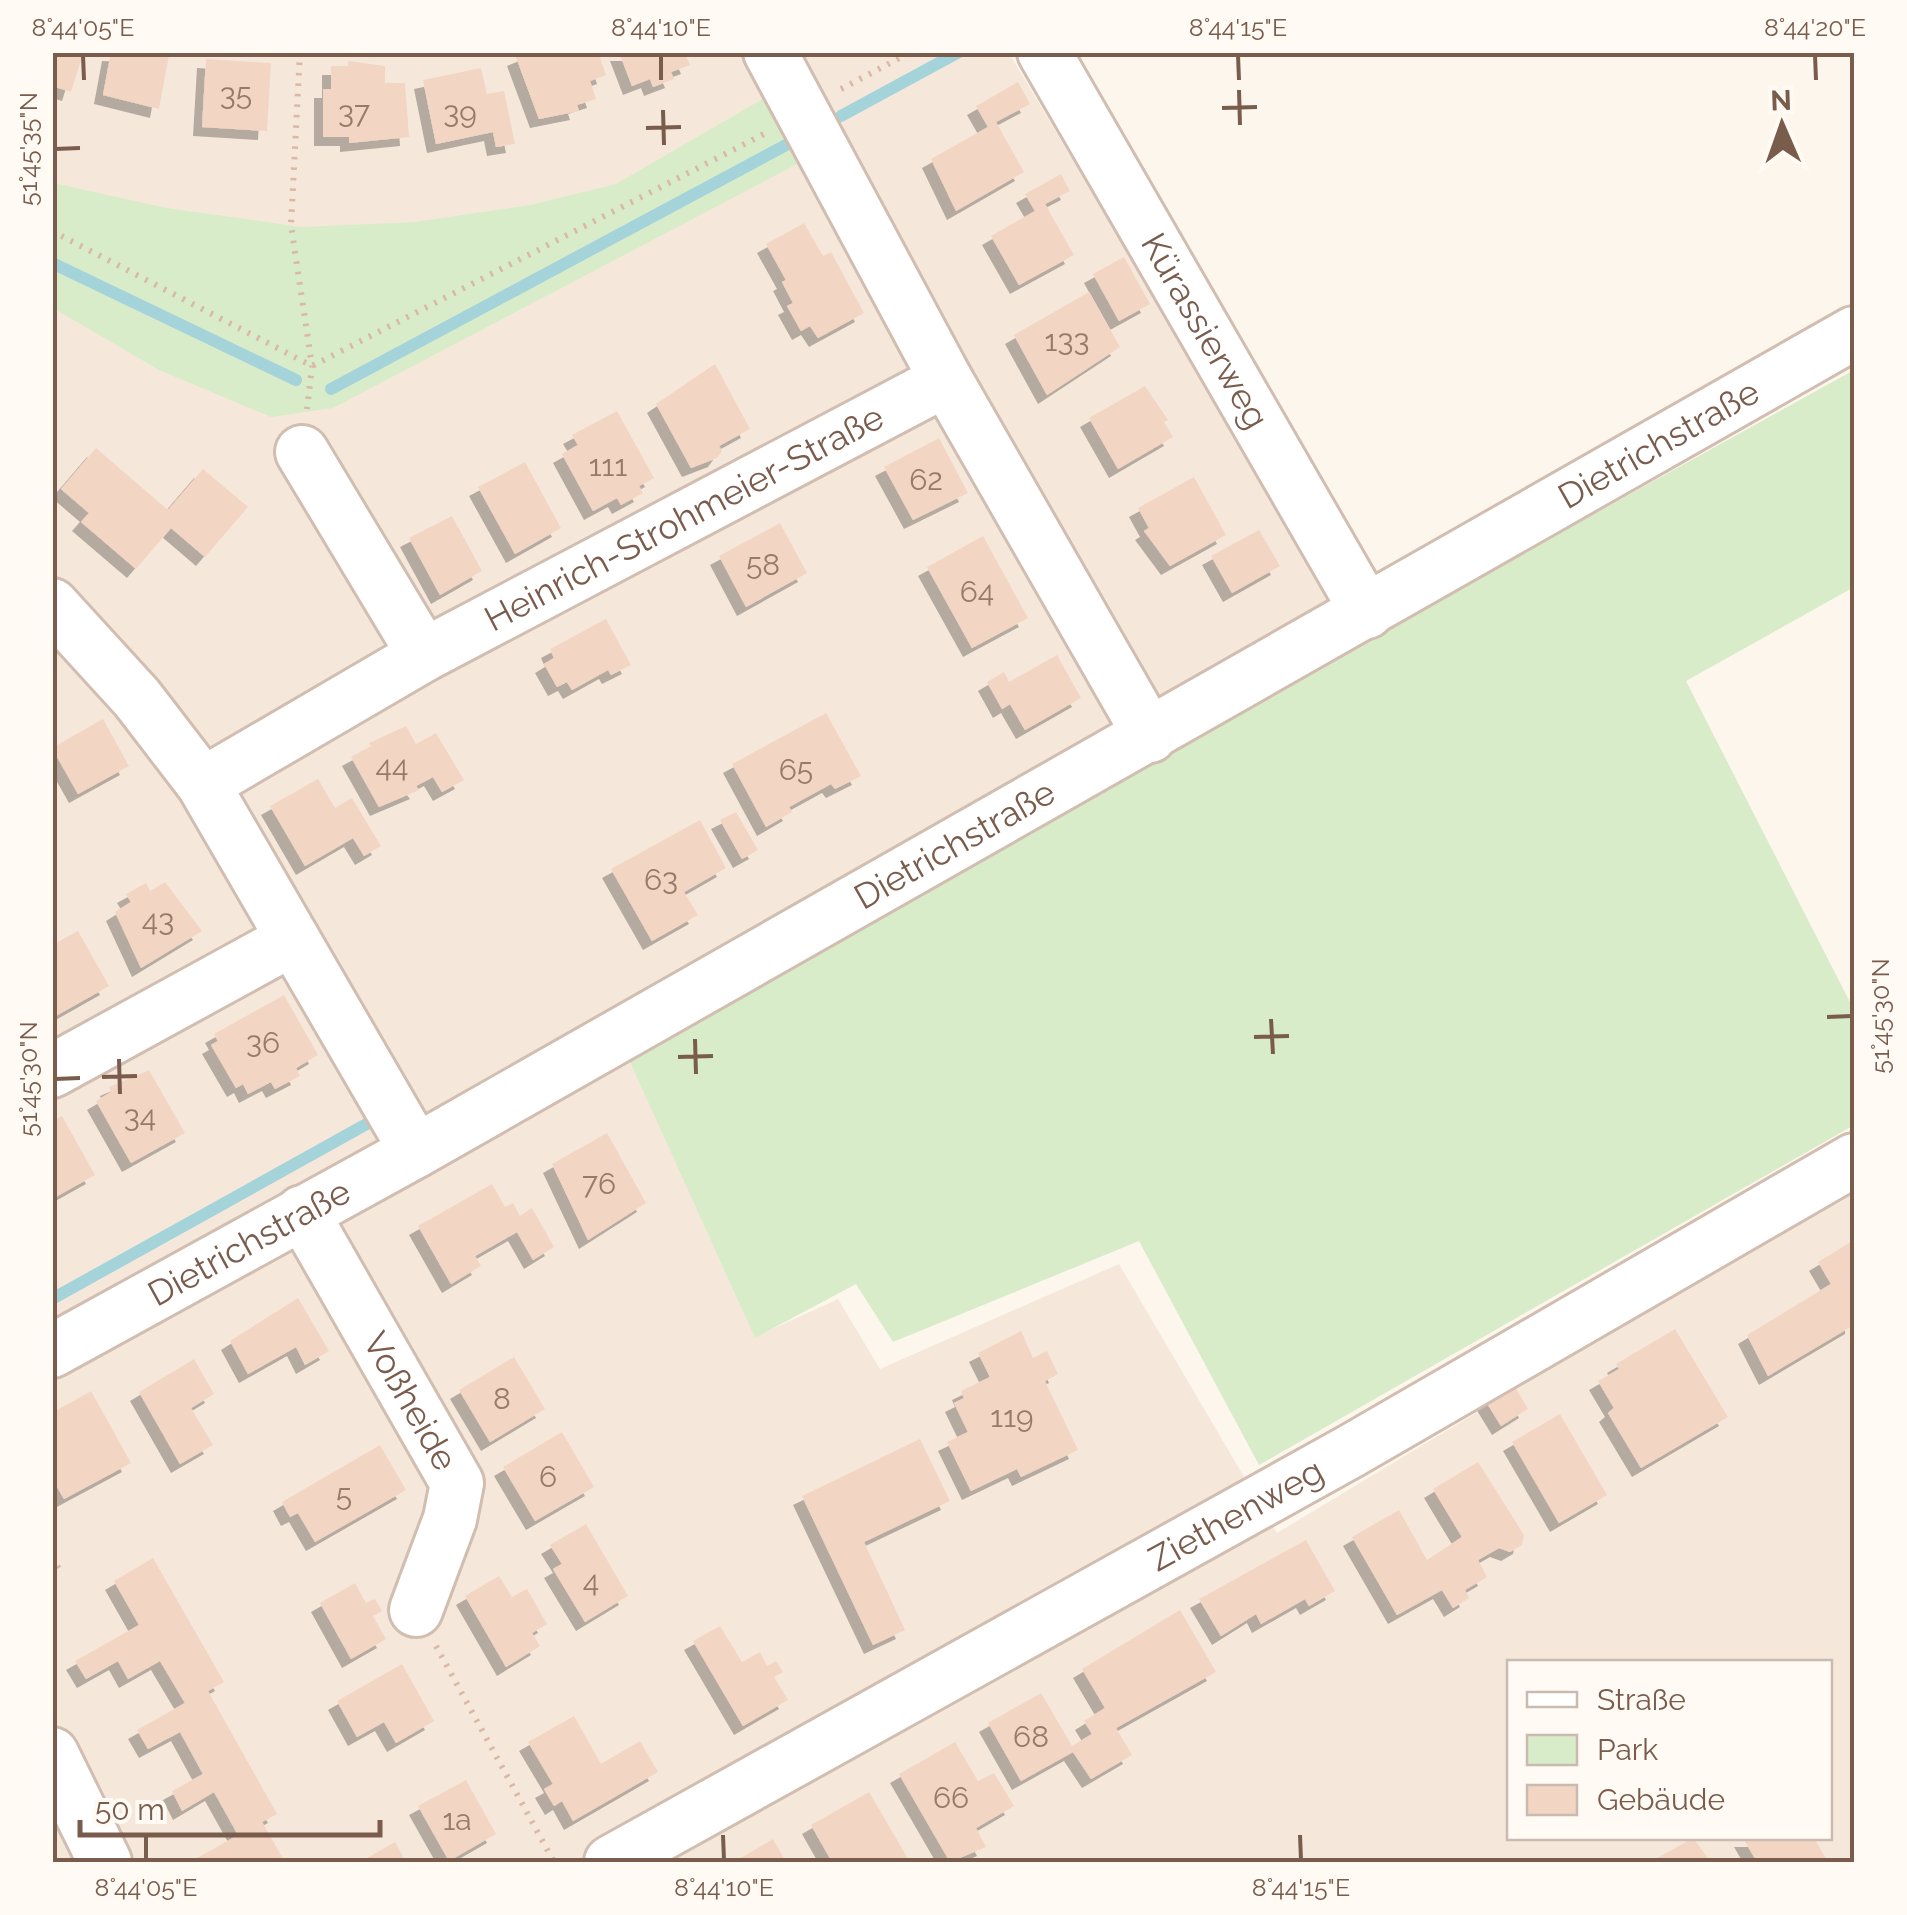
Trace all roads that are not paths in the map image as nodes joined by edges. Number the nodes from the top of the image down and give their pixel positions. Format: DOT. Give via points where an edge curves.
graph roads {
  1 [pos="770,52"];
  2 [pos="1044,52"];
  3 [pos="1854,333"];
  4 [pos="946,380"];
  5 [pos="302,452"];
  6 [pos="52,606"];
  7 [pos="1367,612"];
  8 [pos="424,655"];
  9 [pos="1150,736"];
  10 [pos="203,784"];
  11 [pos="293,939"];
  12 [pos="52,1070"];
  13 [pos="416,1151"];
  14 [pos="1854,1160"];
  15 [pos="302,1212"];
  16 [pos="52,1351"];
  17 [pos="416,1610"];
  18 [pos="52,1754"];
  19 [pos="105,1862"];
  20 [pos="611,1862"];
  1 -- 4 [label="street"];
  2 -- 7 [label="street, Kürassierweg"];
  3 -- 7 [label="street, Dietrichstraße"];
  4 -- 8 [label="street, Heinrich-Strohmeier-Straße"];
  4 -- 9 [label="street"];
  5 -- 8 [label="street"];
  6 -- 10 [label="street" via="137,698"];
  7 -- 9 [label="street, Dietrichstraße"];
  8 -- 10 [label="street, Heinrich-Strohmeier-Straße"];
  9 -- 13 [label="street, Dietrichstraße"];
  10 -- 11 [label="street"];
  11 -- 12 [label="street"];
  11 -- 13 [label="street"];
  13 -- 15 [label="street, Dietrichstraße"];
  14 -- 20 [label="street, Ziethenweg" via="1351,1451"];
  15 -- 16 [label="street, Dietrichstraße"];
  15 -- 17 [label="street, Voßheide" via="457,1483"];
  18 -- 19 [label="street"];
}
